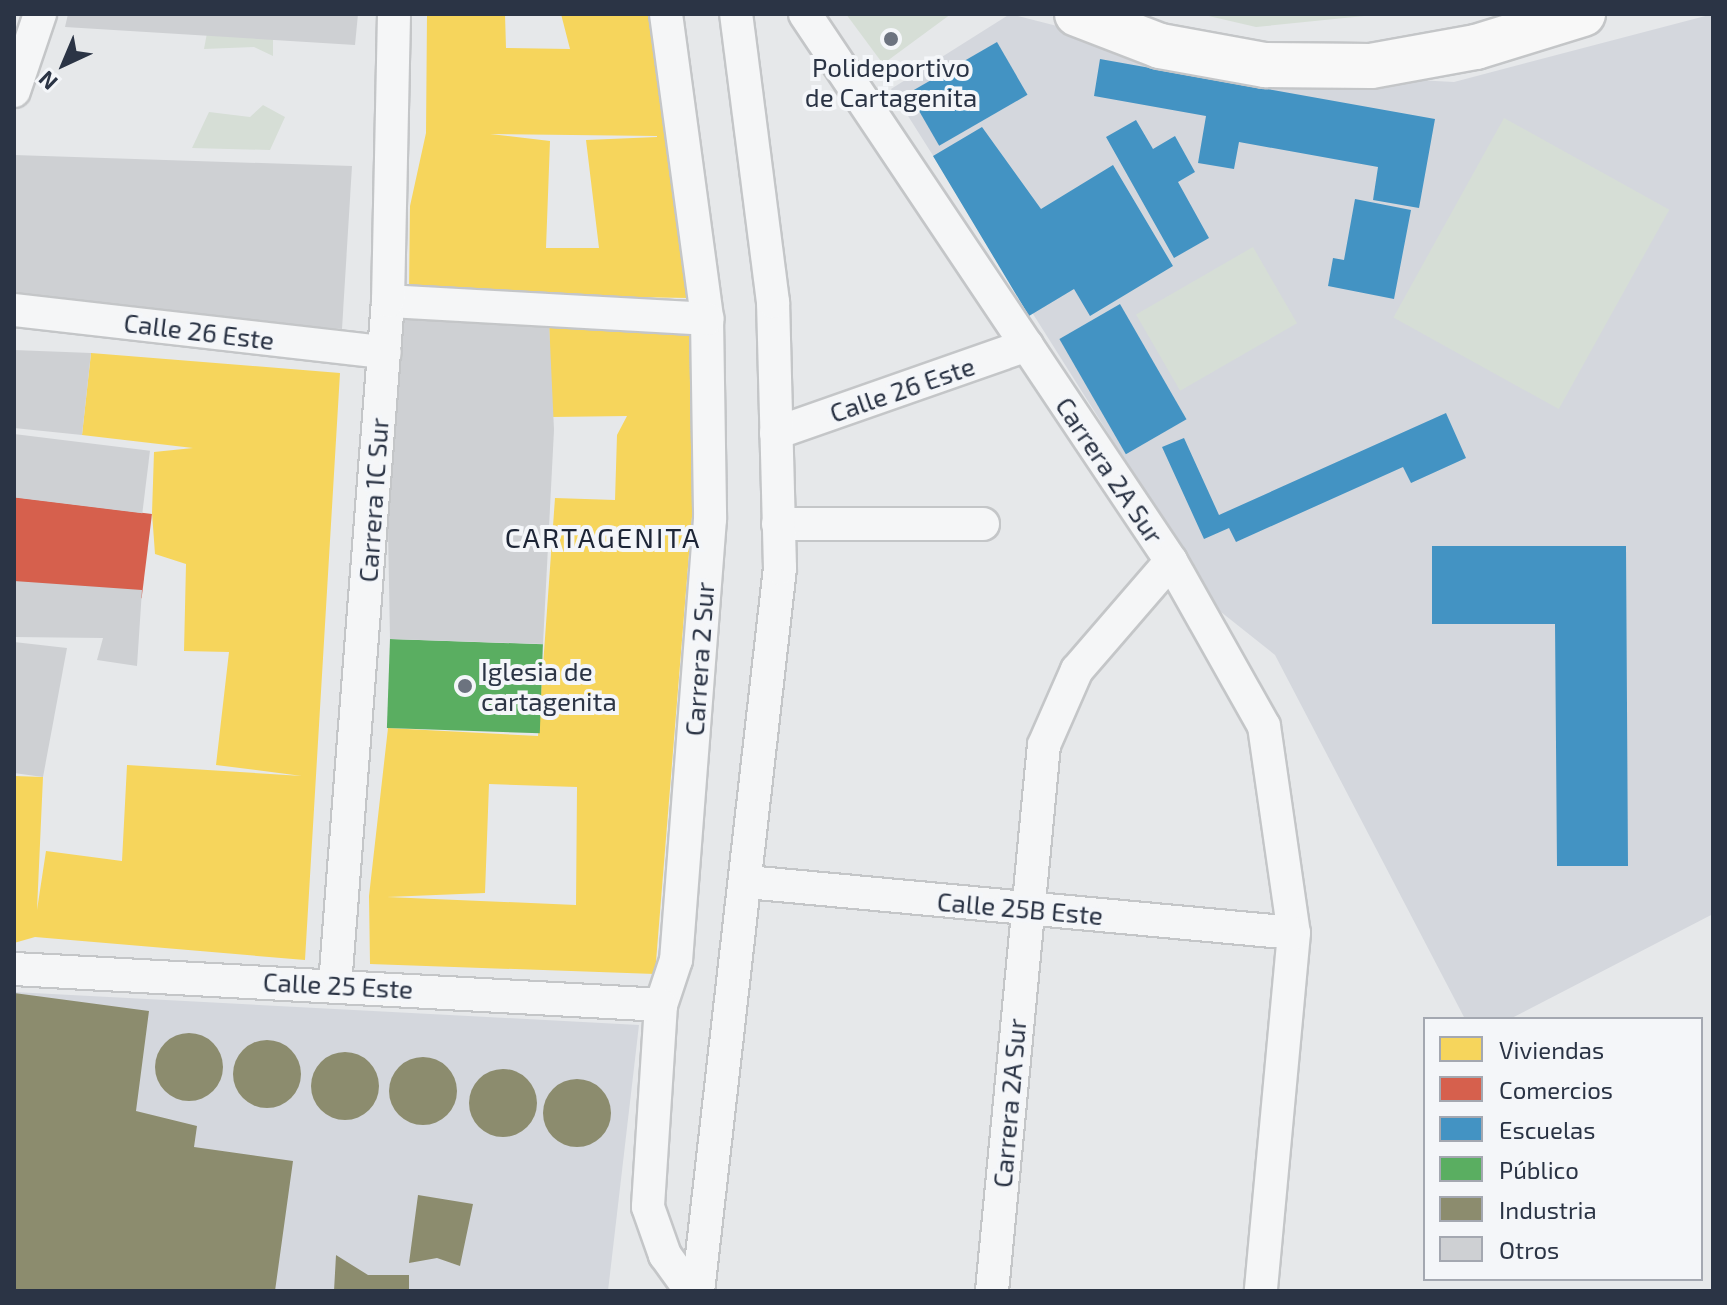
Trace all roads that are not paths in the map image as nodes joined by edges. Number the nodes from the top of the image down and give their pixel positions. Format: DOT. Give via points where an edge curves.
graph roads {
  1 [pos="40,14"];
  2 [pos="394,14"];
  3 [pos="666,14"];
  4 [pos="736,14"];
  5 [pos="805,14"];
  6 [pos="1077,14"];
  7 [pos="1583,14"];
  8 [pos="14,91"];
  9 [pos="388,301"];
  10 [pos="14,310"];
  11 [pos="707,319"];
  12 [pos="1027,345"];
  13 [pos="385,352"];
  14 [pos="776,433"];
  15 [pos="778,524"];
  16 [pos="983,524"];
  17 [pos="1171,561"];
  18 [pos="747,882"];
  19 [pos="1026,909"];
  20 [pos="1294,933"];
  21 [pos="14,969"];
  22 [pos="335,985"];
  23 [pos="661,1005"];
  24 [pos="691,1291"];
  25 [pos="698,1291"];
  26 [pos="992,1291"];
  27 [pos="1261,1291"];
  1 -- 8 [label="street"];
  2 -- 9 [label="street, Carrera 1C Sur"];
  3 -- 11 [label="street, Carrera 2 Sur"];
  4 -- 14 [label="street" via="767,230"];
  5 -- 12 [label="street, Carrera 2A Sur"];
  6 -- 7 [label="main road" via="1160,46 1265,65 1371,66 1476,47"];
  9 -- 11 [label="street"];
  9 -- 13 [label="street, Carrera 1C Sur"];
  10 -- 13 [label="street, Calle 26 Este"];
  11 -- 23 [label="street, Carrera 2 Sur" via="710,519 676,960"];
  12 -- 14 [label="street, Calle 26 Este"];
  12 -- 17 [label="street, Carrera 2A Sur"];
  13 -- 22 [label="street, Carrera 1C Sur"];
  14 -- 15 [label="street"];
  15 -- 16 [label="street"];
  15 -- 18 [label="street"];
  17 -- 19 [label="street, Carrera 2A Sur" via="1077,670 1044,745"];
  17 -- 20 [label="street" via="1264,726"];
  18 -- 19 [label="street, Calle 25B Este"];
  18 -- 25 [label="street" via="728,992"];
  19 -- 20 [label="street, Calle 25B Este"];
  19 -- 26 [label="street, Carrera 2A Sur"];
  20 -- 27 [label="street"];
  21 -- 22 [label="street, Calle 25 Este"];
  22 -- 23 [label="street, Calle 25 Este"];
  23 -- 24 [label="street, Carrera 2 Sur" via="648,1207 665,1255"];
}
